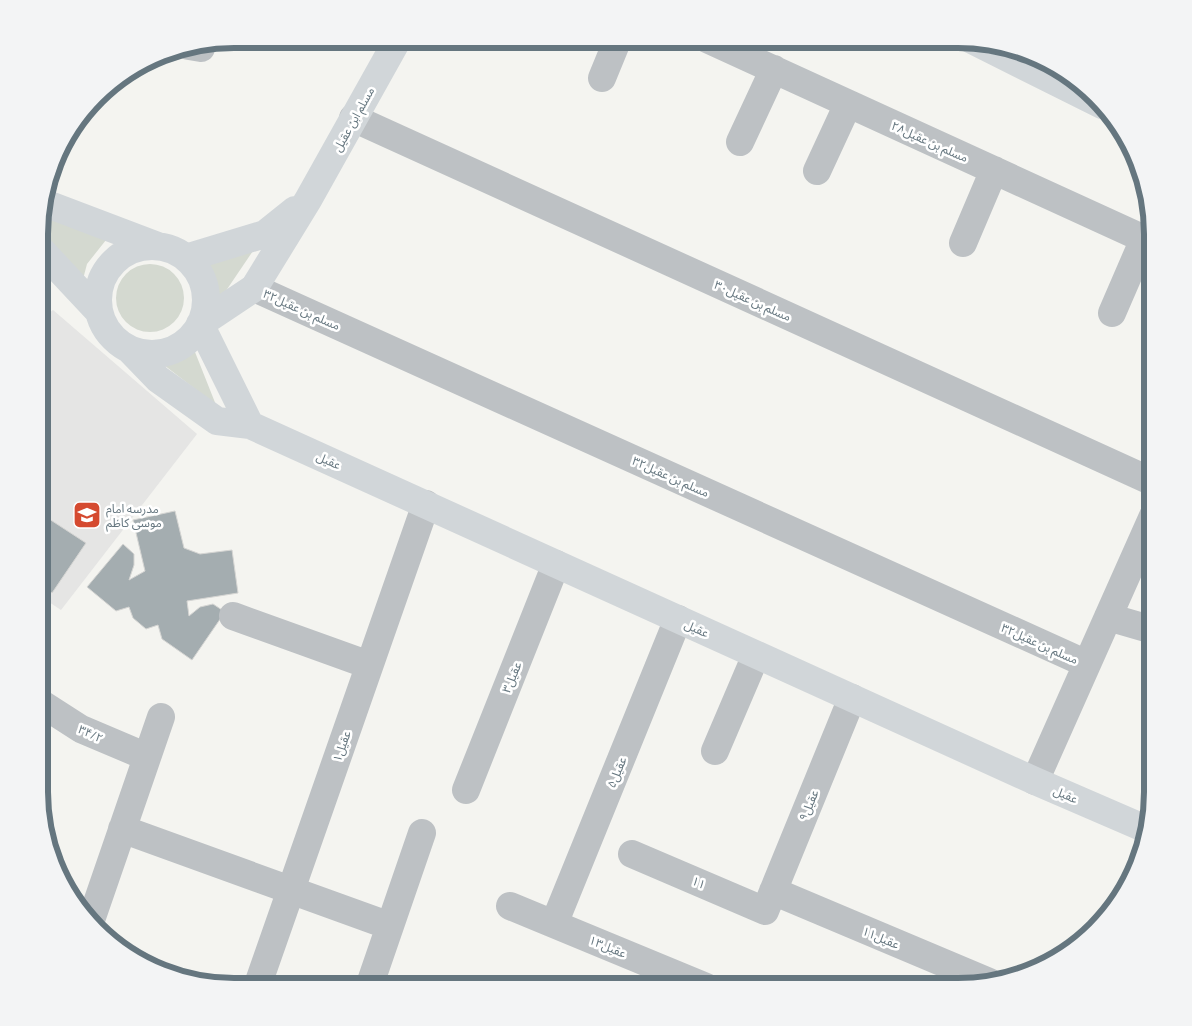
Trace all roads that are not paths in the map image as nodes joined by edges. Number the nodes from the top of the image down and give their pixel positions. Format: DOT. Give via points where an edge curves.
graph roads {
  1 [pos="393,48"];
  2 [pos="614,48"];
  3 [pos="726,48"];
  4 [pos="994,51"];
  5 [pos="774,70"];
  6 [pos="602,78"];
  7 [pos="1082,95"];
  8 [pos="848,104"];
  9 [pos="353,118"];
  10 [pos="740,142"];
  11 [pos="994,170"];
  12 [pos="817,172"];
  13 [pos="308,200"];
  14 [pos="50,205"];
  15 [pos="1144,239"];
  16 [pos="963,243"];
  17 [pos="159,246"];
  18 [pos="1144,251"];
  19 [pos="48,258"];
  20 [pos="186,258"];
  21 [pos="254,288"];
  22 [pos="99,312"];
  23 [pos="1112,313"];
  24 [pos="200,324"];
  25 [pos="130,350"];
  26 [pos="250,424"];
  27 [pos="1144,478"];
  28 [pos="426,504"];
  29 [pos="1144,536"];
  30 [pos="556,564"];
  31 [pos="233,616"];
  32 [pos="1108,616"];
  33 [pos="678,619"];
  34 [pos="1144,627"];
  35 [pos="756,655"];
  36 [pos="1087,664"];
  37 [pos="369,665"];
  38 [pos="852,698"];
  39 [pos="48,708"];
  40 [pos="161,717"];
  41 [pos="714,751"];
  42 [pos="147,757"];
  43 [pos="1034,781"];
  44 [pos="466,790"];
  45 [pos="1142,826"];
  46 [pos="122,829"];
  47 [pos="422,833"];
  48 [pos="632,854"];
  49 [pos="291,890"];
  50 [pos="769,901"];
  51 [pos="510,906"];
  52 [pos="93,914"];
  53 [pos="554,924"];
  54 [pos="390,926"];
  55 [pos="977,977"];
  56 [pos="260,978"];
  57 [pos="372,978"];
  58 [pos="684,978"];
  1 -- 9 [label="street, مسلم ابن عقیل"];
  2 -- 6 [label="street"];
  3 -- 5 [label="street, مسلم بن عقیل۲۸"];
  4 -- 7 [label="street"];
  5 -- 8 [label="street, مسلم بن عقیل۲۸"];
  5 -- 10 [label="street"];
  8 -- 11 [label="street, مسلم بن عقیل۲۸"];
  8 -- 12 [label="street"];
  9 -- 13 [label="street, مسلم ابن عقیل"];
  9 -- 27 [label="street, مسلم بن عقیل۳۰"];
  11 -- 15 [label="street, مسلم بن عقیل۲۸"];
  11 -- 16 [label="street"];
  13 -- 20 [label="street" via="265,234"];
  13 -- 21 [label="street, مسلم ابن عقیل"];
  14 -- 17 [label="street"];
  17 -- 20 [label="street"];
  17 -- 22 [label="street" via="142,247 112,263 102,278 98,294"];
  18 -- 23 [label="street"];
  19 -- 22 [label="street"];
  20 -- 24 [label="street" via="198,272 205,288 206,306"];
  21 -- 24 [label="street"];
  21 -- 36 [label="street, مسلم بن عقیل۳۲"];
  22 -- 25 [label="street" via="105,328"];
  24 -- 25 [label="street" via="178,348 146,354"];
  24 -- 26 [label="street"];
  25 -- 26 [label="street, عقیل" via="158,379 217,421"];
  26 -- 28 [label="street, عقیل"];
  28 -- 30 [label="street, عقیل"];
  28 -- 37 [label="street, عقیل۱"];
  29 -- 32 [label="street"];
  30 -- 33 [label="street, عقیل"];
  30 -- 44 [label="street, عقیل۳"];
  31 -- 37 [label="street"];
  32 -- 34 [label="street"];
  32 -- 36 [label="street"];
  33 -- 35 [label="street, عقیل"];
  33 -- 53 [label="street, عقیل۵"];
  35 -- 38 [label="street, عقیل"];
  35 -- 41 [label="street"];
  36 -- 43 [label="street"];
  37 -- 49 [label="street, عقیل۱"];
  38 -- 43 [label="street, عقیل"];
  38 -- 50 [label="street, عقیل۹"];
  39 -- 42 [label="street, ۳۴/۲" via="80,729"];
  40 -- 42 [label="street"];
  42 -- 46 [label="street"];
  43 -- 45 [label="street, عقیل"];
  46 -- 49 [label="street"];
  46 -- 52 [label="street"];
  47 -- 54 [label="street"];
  48 -- 50 [label="street, ۱۱"];
  49 -- 54 [label="street"];
  49 -- 56 [label="street, عقیل۱"];
  50 -- 55 [label="street, عقیل۱۱"];
  51 -- 53 [label="street, عقیل۱۳"];
  53 -- 58 [label="street, عقیل۱۳"];
  54 -- 57 [label="street"];
}
